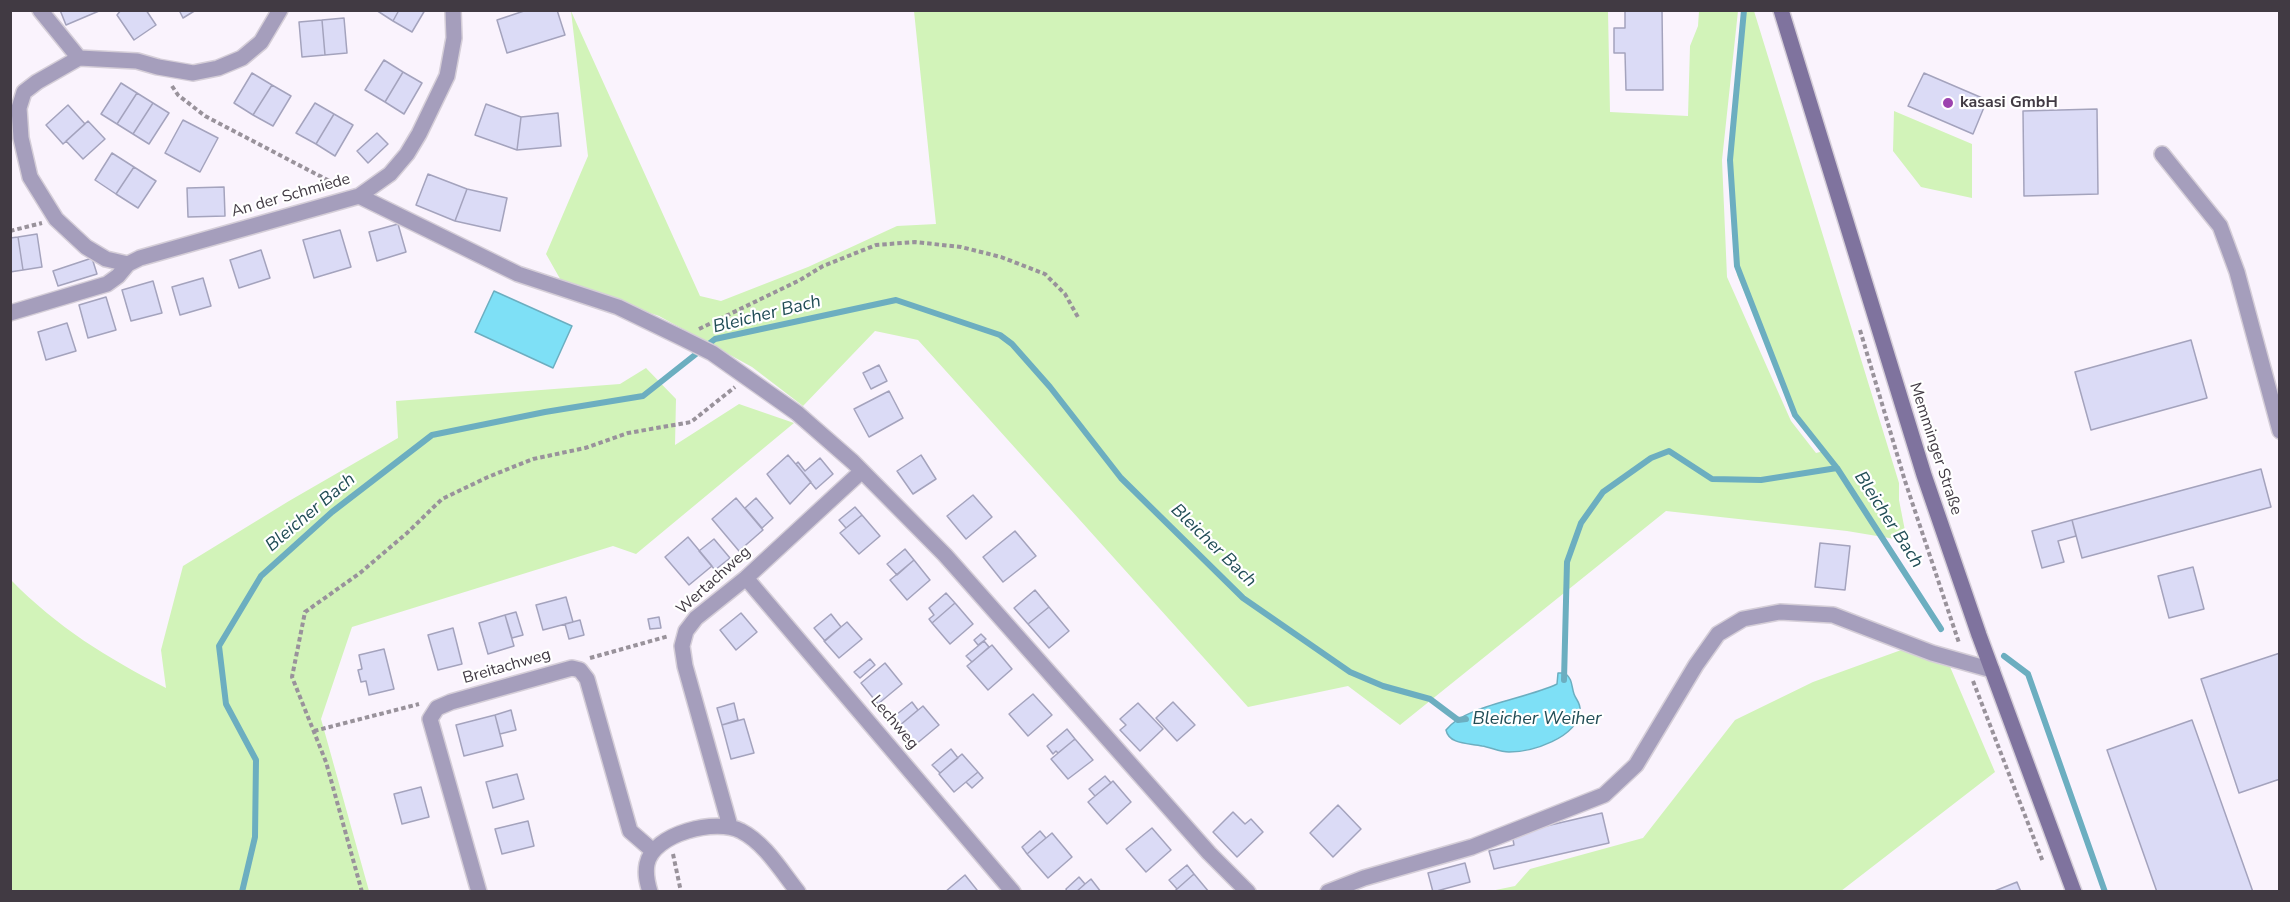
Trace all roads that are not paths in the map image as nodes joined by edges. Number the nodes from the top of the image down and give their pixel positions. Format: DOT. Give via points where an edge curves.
graph roads {
  1 [pos="40,10"];
  2 [pos="280,10"];
  3 [pos="453,10"];
  4 [pos="1780,10"];
  5 [pos="79,58"];
  6 [pos="2162,154"];
  7 [pos="359,196"];
  8 [pos="128,264"];
  9 [pos="10,313"];
  10 [pos="2280,431"];
  11 [pos="862,471"];
  12 [pos="746,578"];
  13 [pos="1992,670"];
  14 [pos="730,826"];
  15 [pos="653,851"];
  16 [pos="1244,890"];
  17 [pos="478,891"];
  18 [pos="650,891"];
  19 [pos="798,891"];
  20 [pos="1013,891"];
  21 [pos="1328,891"];
  22 [pos="2074,891"];
  1 -- 5 [label="street"];
  2 -- 5 [label="street" via="261,42 242,58 218,68 193,73 137,61"];
  3 -- 7 [label="street, An der Schmiede" via="454,38 447,76 419,134 390,174"];
  4 -- 13 [label="main road, Memminger Straße" via="1924,475"];
  5 -- 8 [label="street" via="24,92 19,108 21,138 30,177 56,219 86,247 106,259"];
  6 -- 10 [label="street" via="2220,226 2237,273"];
  7 -- 8 [label="street, An der Schmiede"];
  7 -- 11 [label="street" via="518,274 618,307 712,353 797,412"];
  8 -- 9 [label="street, An der Schmiede" via="107,284"];
  11 -- 12 [label="street, Wertachweg"];
  11 -- 16 [label="street" via="945,555"];
  12 -- 14 [label="street, Wertachweg" via="696,618 686,631 682,646"];
  12 -- 20 [label="street, Lechweg"];
  13 -- 21 [label="street" via="1833,615 1780,612 1743,619 1718,634 1636,765 1604,795 1472,847"];
  13 -- 22 [label="main road, Memminger Straße"];
  14 -- 15 [label="street" via="704,827 669,838"];
  14 -- 19 [label="street" via="744,832 763,849"];
  15 -- 17 [label="street, Breitachweg" via="630,831 587,679 580,670 572,668 451,702 437,708 430,718"];
  15 -- 18 [label="street" via="647,863"];
}
